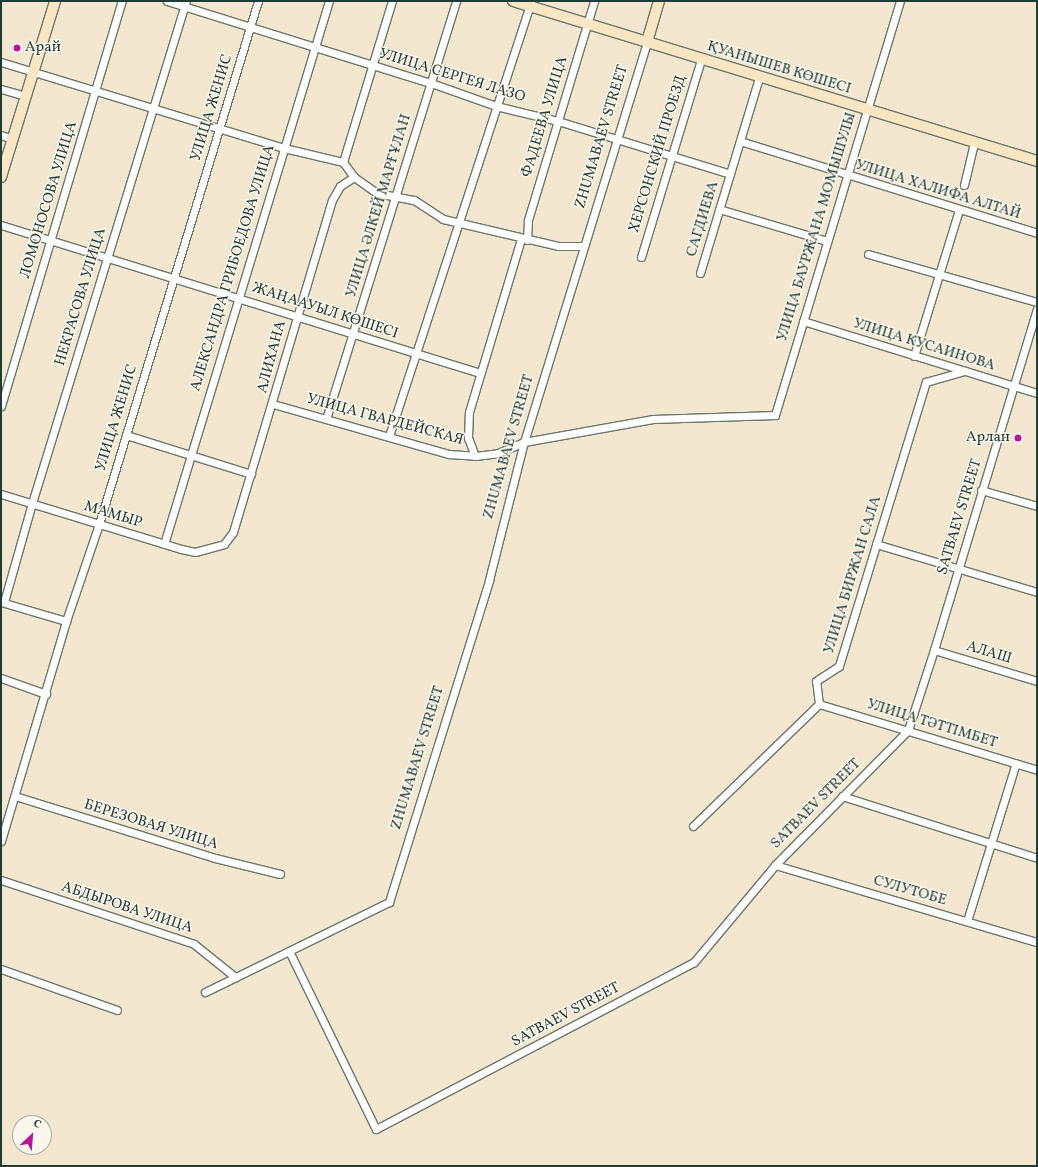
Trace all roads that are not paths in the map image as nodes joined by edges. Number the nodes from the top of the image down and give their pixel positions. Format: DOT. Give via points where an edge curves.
graph roads {
  1 [pos="55,1"];
  2 [pos="122,1"];
  3 [pos="167,1"];
  4 [pos="258,1"];
  5 [pos="329,1"];
  6 [pos="392,1"];
  7 [pos="456,1"];
  8 [pos="513,1"];
  9 [pos="594,1"];
  10 [pos="660,1"];
  11 [pos="900,1"];
  12 [pos="185,4"];
  13 [pos="530,4"];
  14 [pos="587,23"];
  15 [pos="250,27"];
  16 [pos="647,42"];
  17 [pos="315,48"];
  18 [pos="701,60"];
  19 [pos="1,62"];
  20 [pos="372,65"];
  21 [pos="34,72"];
  22 [pos="759,78"];
  23 [pos="431,83"];
  24 [pos="1,89"];
  25 [pos="94,91"];
  26 [pos="18,94"];
  27 [pos="496,106"];
  28 [pos="153,109"];
  29 [pos="866,110"];
  30 [pos="558,121"];
  31 [pos="219,129"];
  32 [pos="1,135"];
  33 [pos="12,139"];
  34 [pos="617,139"];
  35 [pos="740,141"];
  36 [pos="974,143"];
  37 [pos="284,148"];
  38 [pos="672,156"];
  39 [pos="1037,161"];
  40 [pos="342,162"];
  41 [pos="730,174"];
  42 [pos="1,176"];
  43 [pos="846,176"];
  44 [pos="354,177"];
  45 [pos="964,185"];
  46 [pos="394,196"];
  47 [pos="719,209"];
  48 [pos="959,210"];
  49 [pos="1,224"];
  50 [pos="458,224"];
  51 [pos="1037,233"];
  52 [pos="50,240"];
  53 [pos="524,240"];
  54 [pos="827,241"];
  55 [pos="584,246"];
  56 [pos="868,254"];
  57 [pos="107,257"];
  58 [pos="641,257"];
  59 [pos="700,273"];
  60 [pos="939,276"];
  61 [pos="174,278"];
  62 [pos="238,297"];
  63 [pos="1037,302"];
  64 [pos="1037,309"];
  65 [pos="296,315"];
  66 [pos="803,321"];
  67 [pos="354,333"];
  68 [pos="417,353"];
  69 [pos="914,356"];
  70 [pos="964,371"];
  71 [pos="480,373"];
  72 [pos="1014,386"];
  73 [pos="1037,393"];
  74 [pos="273,404"];
  75 [pos="1,406"];
  76 [pos="775,415"];
  77 [pos="326,419"];
  78 [pos="126,436"];
  79 [pos="389,436"];
  80 [pos="524,442"];
  81 [pos="190,455"];
  82 [pos="475,456"];
  83 [pos="251,474"];
  84 [pos="981,490"];
  85 [pos="1,494"];
  86 [pos="32,503"];
  87 [pos="1037,506"];
  88 [pos="99,524"];
  89 [pos="164,544"];
  90 [pos="876,544"];
  91 [pos="218,546"];
  92 [pos="958,567"];
  93 [pos="1037,592"];
  94 [pos="3,602"];
  95 [pos="66,621"];
  96 [pos="934,650"];
  97 [pos="1,678"];
  98 [pos="1037,681"];
  99 [pos="46,694"];
  100 [pos="819,704"];
  101 [pos="908,730"];
  102 [pos="1016,763"];
  103 [pos="1037,770"];
  104 [pos="15,796"];
  105 [pos="842,796"];
  106 [pos="693,826"];
  107 [pos="1,841"];
  108 [pos="991,843"];
  109 [pos="1037,858"];
  110 [pos="775,865"];
  111 [pos="280,874"];
  112 [pos="1,880"];
  113 [pos="967,921"];
  114 [pos="1037,942"];
  115 [pos="289,951"];
  116 [pos="1,969"];
  117 [pos="235,977"];
  118 [pos="205,992"];
  119 [pos="117,1010"];
  1 -- 21 [label="street"];
  2 -- 25 [label="street, ЛОМОНОСОВА УЛИЦА"];
  3 -- 12 [label="street, УЛИЦА СЕРГЕЯ ЛАЗО"];
  4 -- 15 [label="street, УЛИЦА ЖЕНИС"];
  5 -- 17 [label="street, АЛЕКСАНДРА ГРИБОЕДОВА УЛИЦА"];
  6 -- 20 [label="street"];
  7 -- 23 [label="street, УЛИЦА ӘЛКЕЙ МАРҒҰЛАН"];
  8 -- 13 [label="street, ҚУАНЫШЕВ КӨШЕСІ"];
  9 -- 14 [label="street, ФАДЕЕВА УЛИЦА"];
  10 -- 16 [label="street, ZHUMABAEV STREET"];
  11 -- 29 [label="street, УЛИЦА БАУРЖАНА МОМЫШУЛЫ"];
  12 -- 15 [label="street, УЛИЦА СЕРГЕЯ ЛАЗО"];
  12 -- 28 [label="street, НЕКРАСОВА УЛИЦА"];
  13 -- 14 [label="street, ҚУАНЫШЕВ КӨШЕСІ"];
  13 -- 27 [label="street"];
  14 -- 16 [label="street, ҚУАНЫШЕВ КӨШЕСІ"];
  14 -- 30 [label="street, ФАДЕЕВА УЛИЦА"];
  15 -- 17 [label="street, УЛИЦА СЕРГЕЯ ЛАЗО"];
  15 -- 31 [label="street, УЛИЦА ЖЕНИС"];
  16 -- 18 [label="street, ҚУАНЫШЕВ КӨШЕСІ"];
  16 -- 34 [label="street, ZHUMABAEV STREET"];
  17 -- 20 [label="street, УЛИЦА СЕРГЕЯ ЛАЗО"];
  17 -- 37 [label="street, АЛЕКСАНДРА ГРИБОЕДОВА УЛИЦА"];
  18 -- 22 [label="street, ҚУАНЫШЕВ КӨШЕСІ"];
  18 -- 38 [label="street, ХЕРСОНСКИЙ ПРОЕЗД"];
  19 -- 21 [label="street"];
  20 -- 23 [label="street, УЛИЦА СЕРГЕЯ ЛАЗО"];
  20 -- 40 [label="street"];
  21 -- 25 [label="street"];
  21 -- 33 [label="street"];
  22 -- 29 [label="street, ҚУАНЫШЕВ КӨШЕСІ"];
  22 -- 35 [label="street, САГДИЕВА"];
  23 -- 27 [label="street, УЛИЦА СЕРГЕЯ ЛАЗО"];
  23 -- 46 [label="street, УЛИЦА ӘЛКЕЙ МАРҒҰЛАН"];
  24 -- 26 [label="street"];
  25 -- 28 [label="street"];
  25 -- 52 [label="street, ЛОМОНОСОВА УЛИЦА"];
  27 -- 30 [label="street, УЛИЦА СЕРГЕЯ ЛАЗО"];
  27 -- 50 [label="street"];
  28 -- 31 [label="street"];
  28 -- 57 [label="street, НЕКРАСОВА УЛИЦА"];
  29 -- 36 [label="street, ҚУАНЫШЕВ КӨШЕСІ"];
  29 -- 43 [label="street, УЛИЦА БАУРЖАНА МОМЫШУЛЫ"];
  30 -- 34 [label="street, УЛИЦА СЕРГЕЯ ЛАЗО"];
  30 -- 53 [label="street, ФАДЕЕВА УЛИЦА"];
  31 -- 37 [label="street"];
  31 -- 61 [label="street, УЛИЦА ЖЕНИС"];
  32 -- 33 [label="street"];
  33 -- 42 [label="street"];
  34 -- 38 [label="street, УЛИЦА СЕРГЕЯ ЛАЗО"];
  34 -- 55 [label="street, ZHUMABAEV STREET"];
  35 -- 41 [label="street, САГДИЕВА"];
  35 -- 43 [label="street, УЛИЦА ХАЛИФА АЛТАЙ"];
  36 -- 39 [label="street, ҚУАНЫШЕВ КӨШЕСІ"];
  36 -- 45 [label="street"];
  37 -- 40 [label="street"];
  37 -- 62 [label="street, АЛЕКСАНДРА ГРИБОЕДОВА УЛИЦА"];
  38 -- 41 [label="street, УЛИЦА СЕРГЕЯ ЛАЗО"];
  38 -- 58 [label="street, ХЕРСОНСКИЙ ПРОЕЗД"];
  40 -- 44 [label="street"];
  41 -- 47 [label="street, САГДИЕВА"];
  43 -- 48 [label="street, УЛИЦА ХАЛИФА АЛТАЙ"];
  43 -- 54 [label="street, УЛИЦА БАУРЖАНА МОМЫШУЛЫ"];
  44 -- 46 [label="street" via="377,193"];
  44 -- 65 [label="street, АЛИХАНА" via="340,186 332,200"];
  46 -- 50 [label="street" via="414,200 444,219"];
  46 -- 67 [label="street, УЛИЦА ӘЛКЕЙ МАРҒҰЛАН"];
  47 -- 54 [label="street"];
  47 -- 59 [label="street, САГДИЕВА"];
  48 -- 51 [label="street, УЛИЦА ХАЛИФА АЛТАЙ"];
  48 -- 60 [label="street"];
  49 -- 52 [label="street, ЖАҢААУЫЛ КӨШЕСІ"];
  50 -- 53 [label="street"];
  50 -- 68 [label="street"];
  52 -- 57 [label="street, ЖАҢААУЫЛ КӨШЕСІ"];
  52 -- 75 [label="street, ЛОМОНОСОВА УЛИЦА"];
  53 -- 55 [label="street" via="558,246"];
  53 -- 71 [label="street, ФАДЕЕВА УЛИЦА"];
  54 -- 66 [label="street, УЛИЦА БАУРЖАНА МОМЫШУЛЫ"];
  55 -- 80 [label="street, ZHUMABAEV STREET"];
  56 -- 60 [label="street"];
  57 -- 61 [label="street, ЖАҢААУЫЛ КӨШЕСІ"];
  57 -- 86 [label="street, НЕКРАСОВА УЛИЦА"];
  60 -- 63 [label="street"];
  60 -- 69 [label="street"];
  61 -- 62 [label="street, ЖАҢААУЫЛ КӨШЕСІ"];
  61 -- 78 [label="street, УЛИЦА ЖЕНИС"];
  62 -- 65 [label="street, ЖАҢААУЫЛ КӨШЕСІ"];
  62 -- 81 [label="street, АЛЕКСАНДРА ГРИБОЕДОВА УЛИЦА"];
  64 -- 72 [label="street, SATBAEV STREET"];
  65 -- 67 [label="street, ЖАҢААУЫЛ КӨШЕСІ"];
  65 -- 74 [label="street, АЛИХАНА"];
  66 -- 69 [label="street, УЛИЦА КУСАИНОВА"];
  66 -- 76 [label="street, УЛИЦА БАУРЖАНА МОМЫШУЛЫ"];
  67 -- 68 [label="street, ЖАҢААУЫЛ КӨШЕСІ"];
  67 -- 77 [label="street, УЛИЦА ӘЛКЕЙ МАРҒҰЛАН"];
  68 -- 71 [label="street, ЖАҢААУЫЛ КӨШЕСІ"];
  68 -- 79 [label="street"];
  69 -- 70 [label="street, УЛИЦА КУСАИНОВА"];
  70 -- 72 [label="street, УЛИЦА КУСАИНОВА"];
  70 -- 90 [label="street, УЛИЦА БИРЖАН САЛА" via="926,382"];
  71 -- 82 [label="street, ФАДЕЕВА УЛИЦА" via="469,412 468,428 470,448"];
  72 -- 73 [label="street, УЛИЦА КУСАИНОВА"];
  72 -- 84 [label="street, SATBAEV STREET"];
  74 -- 77 [label="street, УЛИЦА ГВАРДЕЙСКАЯ"];
  74 -- 83 [label="street, АЛИХАНА"];
  76 -- 80 [label="street, УЛИЦА ГВАРДЕЙСКАЯ" via="653,418"];
  77 -- 79 [label="street, УЛИЦА ГВАРДЕЙСКАЯ"];
  78 -- 81 [label="street"];
  78 -- 88 [label="street, УЛИЦА ЖЕНИС"];
  79 -- 82 [label="street, УЛИЦА ГВАРДЕЙСКАЯ" via="449,454"];
  80 -- 82 [label="street, УЛИЦА ГВАРДЕЙСКАЯ" via="498,453"];
  80 -- 115 [label="street, ZHUMABAEV STREET" via="488,580 389,902"];
  81 -- 83 [label="street"];
  81 -- 89 [label="street, АЛЕКСАНДРА ГРИБОЕДОВА УЛИЦА"];
  83 -- 91 [label="street, АЛИХАНА" via="233,532 224,544"];
  84 -- 87 [label="street"];
  84 -- 92 [label="street, SATBAEV STREET"];
  85 -- 86 [label="street, МАМЫР"];
  86 -- 88 [label="street, МАМЫР"];
  86 -- 94 [label="street, НЕКРАСОВА УЛИЦА"];
  88 -- 89 [label="street, МАМЫР"];
  88 -- 95 [label="street, УЛИЦА ЖЕНИС"];
  89 -- 91 [label="street, МАМЫР" via="194,552"];
  90 -- 92 [label="street"];
  90 -- 100 [label="street, УЛИЦА БИРЖАН САЛА" via="839,666 816,681"];
  92 -- 93 [label="street"];
  92 -- 96 [label="street, SATBAEV STREET"];
  94 -- 95 [label="street"];
  95 -- 99 [label="street, УЛИЦА ЖЕНИС"];
  96 -- 98 [label="street, АЛАШ"];
  96 -- 101 [label="street, SATBAEV STREET"];
  97 -- 99 [label="street"];
  99 -- 104 [label="street, УЛИЦА ЖЕНИС"];
  100 -- 101 [label="street, УЛИЦА ТӘТТІМБЕТ"];
  100 -- 106 [label="street"];
  101 -- 102 [label="street, УЛИЦА ТӘТТІМБЕТ"];
  101 -- 105 [label="street, SATBAEV STREET"];
  102 -- 103 [label="street, УЛИЦА ТӘТТІМБЕТ"];
  102 -- 108 [label="street"];
  104 -- 107 [label="street, УЛИЦА ЖЕНИС"];
  104 -- 111 [label="street, БЕРЕЗОВАЯ УЛИЦА" via="214,858"];
  105 -- 108 [label="street"];
  105 -- 110 [label="street, SATBAEV STREET"];
  108 -- 109 [label="street"];
  108 -- 113 [label="street"];
  110 -- 113 [label="street, СУЛУТОБЕ"];
  110 -- 115 [label="street, SATBAEV STREET" via="694,962 376,1130"];
  112 -- 117 [label="street, АБДЫРОВА УЛИЦА" via="194,944"];
  113 -- 114 [label="street, СУЛУТОБЕ"];
  115 -- 117 [label="street"];
  116 -- 119 [label="street"];
  117 -- 118 [label="street"];
}
